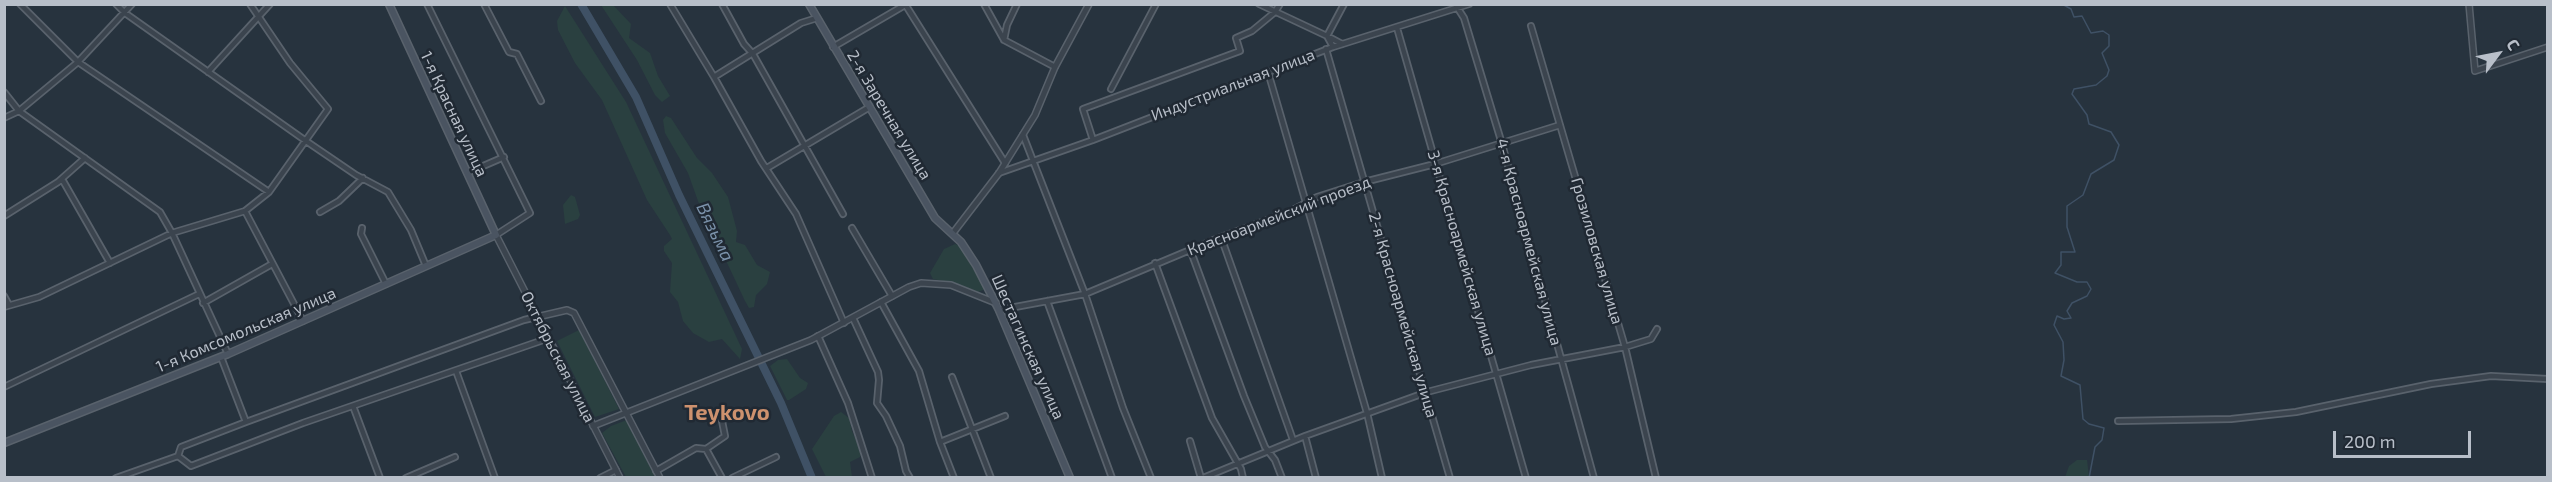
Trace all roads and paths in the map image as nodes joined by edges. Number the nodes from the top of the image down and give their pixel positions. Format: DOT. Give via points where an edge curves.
graph roads {
  1 [pos="20,4"];
  2 [pos="116,4"];
  3 [pos="132,4"];
  4 [pos="250,4"];
  5 [pos="270,4"];
  6 [pos="389,4"];
  7 [pos="427,4"];
  8 [pos="484,4"];
  9 [pos="670,4"];
  10 [pos="722,4"];
  11 [pos="809,4"];
  12 [pos="984,4"];
  13 [pos="1017,4"];
  14 [pos="1089,4"];
  15 [pos="1156,4"];
  16 [pos="1259,4"];
  17 [pos="1280,4"];
  18 [pos="1344,4"];
  19 [pos="1469,4"];
  20 [pos="2469,4"];
  21 [pos="905,5"];
  22 [pos="1457,6"];
  23 [pos="1275,12"];
  24 [pos="125,13"];
  25 [pos="258,17"];
  26 [pos="816,18"];
  27 [pos="1531,26"];
  28 [pos="1397,28"];
  29 [pos="1328,36"];
  30 [pos="1004,40"];
  31 [pos="1342,44"];
  32 [pos="833,47"];
  33 [pos="1333,47"];
  34 [pos="2547,47"];
  35 [pos="1326,49"];
  36 [pos="753,54"];
  37 [pos="78,62"];
  38 [pos="1056,67"];
  39 [pos="208,72"];
  40 [pos="1268,72"];
  41 [pos="714,76"];
  42 [pos="1111,89"];
  43 [pos="4,92"];
  44 [pos="541,101"];
  45 [pos="868,108"];
  46 [pos="19,111"];
  47 [pos="4,118"];
  48 [pos="1560,125"];
  49 [pos="1023,135"];
  50 [pos="1093,140"];
  51 [pos="306,141"];
  52 [pos="804,144"];
  53 [pos="1502,144"];
  54 [pos="504,157"];
  55 [pos="86,158"];
  56 [pos="1033,162"];
  57 [pos="1005,163"];
  58 [pos="1435,164"];
  59 [pos="767,168"];
  60 [pos="467,173"];
  61 [pos="999,173"];
  62 [pos="363,178"];
  63 [pos="62,179"];
  64 [pos="1364,182"];
  65 [pos="269,192"];
  66 [pos="1306,203"];
  67 [pos="245,211"];
  68 [pos="320,212"];
  69 [pos="843,214"];
  70 [pos="4,216"];
  71 [pos="362,228"];
  72 [pos="852,228"];
  73 [pos="172,233"];
  74 [pos="953,233"];
  75 [pos="496,235"];
  76 [pos="1221,237"];
  77 [pos="1190,249"];
  78 [pos="110,263"];
  79 [pos="272,264"];
  80 [pos="1155,264"];
  81 [pos="426,266"];
  82 [pos="386,284"];
  83 [pos="989,289"];
  84 [pos="199,294"];
  85 [pos="977,294"];
  86 [pos="1085,294"];
  87 [pos="4,296"];
  88 [pos="891,296"];
  89 [pos="1047,301"];
  90 [pos="881,302"];
  91 [pos="203,303"];
  92 [pos="996,303"];
  93 [pos="7,306"];
  94 [pos="999,310"];
  95 [pos="537,317"];
  96 [pos="853,318"];
  97 [pos="303,321"];
  98 [pos="844,323"];
  99 [pos="1656,329"];
  100 [pos="818,336"];
  101 [pos="549,338"];
  102 [pos="1625,347"];
  103 [pos="228,354"];
  104 [pos="221,357"];
  105 [pos="1561,358"];
  106 [pos="456,371"];
  107 [pos="1497,373"];
  108 [pos="952,377"];
  109 [pos="2547,379"];
  110 [pos="4,387"];
  111 [pos="1426,392"];
  112 [pos="353,406"];
  113 [pos="626,412"];
  114 [pos="1367,413"];
  115 [pos="721,416"];
  116 [pos="1005,416"];
  117 [pos="2118,421"];
  118 [pos="246,422"];
  119 [pos="593,426"];
  120 [pos="972,429"];
  121 [pos="1305,436"];
  122 [pos="1293,440"];
  123 [pos="1191,441"];
  124 [pos="940,442"];
  125 [pos="4,443"];
  126 [pos="706,448"];
  127 [pos="1268,451"];
  128 [pos="178,456"];
  129 [pos="455,457"];
  130 [pos="776,457"];
  131 [pos="1237,463"];
  132 [pos="616,470"];
  133 [pos="656,471"];
  134 [pos="116,477"];
  135 [pos="380,477"];
  136 [pos="406,477"];
  137 [pos="495,477"];
  138 [pos="600,477"];
  139 [pos="620,477"];
  140 [pos="660,477"];
  141 [pos="722,477"];
  142 [pos="732,477"];
  143 [pos="872,477"];
  144 [pos="910,477"];
  145 [pos="954,477"];
  146 [pos="991,477"];
  147 [pos="1070,477"];
  148 [pos="1112,477"];
  149 [pos="1151,477"];
  150 [pos="1202,477"];
  151 [pos="1243,477"];
  152 [pos="1282,477"];
  153 [pos="1316,477"];
  154 [pos="1382,477"];
  155 [pos="1450,477"];
  156 [pos="1526,477"];
  157 [pos="1594,477"];
  158 [pos="1656,477"];
  1 -- 37 [label="street"];
  2 -- 24 [label="street"];
  3 -- 24 [label="street"];
  4 -- 25 [label="street"];
  5 -- 25 [label="street"];
  6 -- 60 [label="main road, 1-я Красная улица"];
  7 -- 54 [label="street"];
  8 -- 44 [label="street" via="509,52 517,54"];
  9 -- 41 [label="street"];
  10 -- 36 [label="street"];
  11 -- 26 [label="main road, 2-я Заречная улица"];
  12 -- 30 [label="street"];
  13 -- 30 [label="street"];
  14 -- 38 [label="street"];
  15 -- 42 [label="street"];
  16 -- 23 [label="street"];
  17 -- 23 [label="street"];
  18 -- 29 [label="street"];
  19 -- 22 [label="street, Индустриальная улица"];
  20 -- 34 [label="street" via="2475,71"];
  21 -- 32 [label="street"];
  21 -- 57 [label="street"];
  22 -- 28 [label="street, Индустриальная улица"];
  22 -- 53 [label="street, 4-я Красноармейская улица"];
  23 -- 29 [label="street"];
  23 -- 50 [label="street" via="1252,32 1236,38 1240,51 1083,109"];
  24 -- 37 [label="street"];
  24 -- 39 [label="street"];
  25 -- 39 [label="street"];
  25 -- 51 [label="street" via="328,109"];
  26 -- 32 [label="main road, 2-я Заречная улица"];
  26 -- 36 [label="street" via="801,23"];
  27 -- 48 [label="street, Грозиловская улица"];
  28 -- 31 [label="street, Индустриальная улица"];
  28 -- 58 [label="street, 3-я Красноармейская улица"];
  29 -- 31 [label="street"];
  29 -- 33 [label="street"];
  30 -- 38 [label="street"];
  31 -- 33 [label="street, Индустриальная улица"];
  32 -- 45 [label="main road, 2-я Заречная улица"];
  33 -- 35 [label="street, Индустриальная улица"];
  35 -- 40 [label="street, Индустриальная улица"];
  35 -- 64 [label="street, 2-я Красноармейская улица"];
  36 -- 41 [label="street"];
  36 -- 52 [label="street"];
  37 -- 46 [label="street"];
  37 -- 65 [label="street"];
  38 -- 49 [label="street"];
  39 -- 51 [label="street"];
  40 -- 50 [label="street, Индустриальная улица"];
  40 -- 66 [label="street"];
  41 -- 59 [label="street"];
  43 -- 46 [label="street"];
  45 -- 52 [label="street"];
  45 -- 74 [label="main road, 2-я Заречная улица" via="935,218"];
  46 -- 47 [label="street"];
  46 -- 55 [label="street"];
  48 -- 53 [label="street, Красноармейский проезд"];
  48 -- 102 [label="street, Грозиловская улица"];
  49 -- 56 [label="street"];
  49 -- 57 [label="street"];
  50 -- 56 [label="street, Индустриальная улица"];
  51 -- 62 [label="street"];
  51 -- 65 [label="street"];
  52 -- 59 [label="street"];
  52 -- 69 [label="street"];
  53 -- 58 [label="street, Красноармейский проезд"];
  53 -- 105 [label="street, 4-я Красноармейская улица"];
  54 -- 60 [label="street"];
  54 -- 75 [label="street" via="530,213"];
  55 -- 63 [label="street"];
  55 -- 73 [label="street" via="160,212"];
  56 -- 61 [label="street, Индустриальная улица"];
  56 -- 86 [label="street"];
  57 -- 61 [label="street"];
  58 -- 64 [label="street, Красноармейский проезд"];
  58 -- 107 [label="street, 3-я Красноармейская улица"];
  59 -- 98 [label="street" via="796,214"];
  60 -- 75 [label="main road, 1-я Красная улица"];
  61 -- 74 [label="street"];
  62 -- 68 [label="street" via="339,201"];
  62 -- 81 [label="street" via="381,187 395,202"];
  63 -- 70 [label="street"];
  63 -- 78 [label="street"];
  64 -- 66 [label="street, Красноармейский проезд"];
  64 -- 111 [label="street, 2-я Красноармейская улица"];
  65 -- 67 [label="street"];
  66 -- 76 [label="street, Красноармейский проезд"];
  66 -- 114 [label="street"];
  67 -- 73 [label="street"];
  67 -- 79 [label="street"];
  71 -- 82 [label="street" via="361,234"];
  72 -- 88 [label="street"];
  73 -- 78 [label="street"];
  73 -- 84 [label="street"];
  74 -- 83 [label="main road, Шестагинская улица"];
  75 -- 81 [label="main road, 1-я Комсомольская улица"];
  75 -- 95 [label="street, Октябрьская улица"];
  76 -- 77 [label="street, Красноармейский проезд"];
  76 -- 122 [label="street"];
  77 -- 80 [label="street, Красноармейский проезд"];
  77 -- 127 [label="street"];
  78 -- 93 [label="street" via="39,297"];
  79 -- 91 [label="street"];
  79 -- 97 [label="street"];
  80 -- 86 [label="street, Красноармейский проезд"];
  80 -- 131 [label="street" via="1212,418"];
  81 -- 82 [label="main road, 1-я Комсомольская улица"];
  82 -- 97 [label="main road, 1-я Комсомольская улица"];
  83 -- 85 [label="street"];
  83 -- 92 [label="main road, Шестагинская улица"];
  84 -- 91 [label="street"];
  84 -- 110 [label="street"];
  85 -- 88 [label="street" via="951,285 921,283"];
  85 -- 92 [label="street"];
  86 -- 89 [label="street, Красноармейский проезд"];
  86 -- 149 [label="street"];
  87 -- 93 [label="street"];
  88 -- 90 [label="street"];
  89 -- 94 [label="street, Красноармейский проезд"];
  89 -- 148 [label="street"];
  90 -- 96 [label="street"];
  90 -- 124 [label="street" via="919,371"];
  91 -- 103 [label="street"];
  92 -- 94 [label="main road, Шестагинская улица"];
  94 -- 147 [label="main road, Шестагинская улица"];
  95 -- 101 [label="street, Октябрьская улица"];
  95 -- 113 [label="street, Октябрьская улица" via="571,311"];
  95 -- 118 [label="street"];
  96 -- 98 [label="street"];
  96 -- 144 [label="street" via="878,372 877,403 900,446"];
  97 -- 103 [label="main road, 1-я Комсомольская улица"];
  98 -- 100 [label="street"];
  99 -- 102 [label="street" via="1651,339"];
  100 -- 113 [label="street"];
  100 -- 143 [label="street" via="848,402"];
  101 -- 106 [label="street"];
  101 -- 119 [label="street, Октябрьская улица"];
  102 -- 105 [label="street"];
  102 -- 158 [label="street, Грозиловская улица"];
  103 -- 104 [label="main road, 1-я Комсомольская улица"];
  104 -- 118 [label="street"];
  104 -- 125 [label="main road, 1-я Комсомольская улица"];
  105 -- 107 [label="street"];
  105 -- 157 [label="street, 4-я Красноармейская улица"];
  106 -- 112 [label="street"];
  106 -- 137 [label="street"];
  107 -- 111 [label="street"];
  107 -- 156 [label="street, 3-я Красноармейская улица"];
  108 -- 120 [label="street"];
  109 -- 117 [label="street" via="2491,376 2431,384 2296,412 2242,418"];
  111 -- 114 [label="street"];
  111 -- 155 [label="street, 2-я Красноармейская улица"];
  112 -- 128 [label="street" via="191,466"];
  112 -- 135 [label="street"];
  113 -- 119 [label="street"];
  113 -- 133 [label="street, Октябрьская улица"];
  114 -- 121 [label="street"];
  114 -- 154 [label="street"];
  115 -- 126 [label="street" via="725,436"];
  116 -- 120 [label="street"];
  118 -- 128 [label="street" via="181,447"];
  119 -- 132 [label="street, Октябрьская улица"];
  120 -- 124 [label="street"];
  120 -- 146 [label="street"];
  121 -- 122 [label="street"];
  121 -- 153 [label="street"];
  122 -- 127 [label="street"];
  123 -- 150 [label="street"];
  124 -- 145 [label="street"];
  126 -- 133 [label="street" via="696,448"];
  126 -- 141 [label="street"];
  127 -- 131 [label="street"];
  127 -- 152 [label="street"];
  128 -- 134 [label="street"];
  129 -- 136 [label="street"];
  130 -- 142 [label="street"];
  131 -- 150 [label="street"];
  131 -- 151 [label="street"];
  132 -- 138 [label="street"];
  132 -- 139 [label="street, Октябрьская улица"];
  133 -- 140 [label="street, Октябрьская улица"];
}
